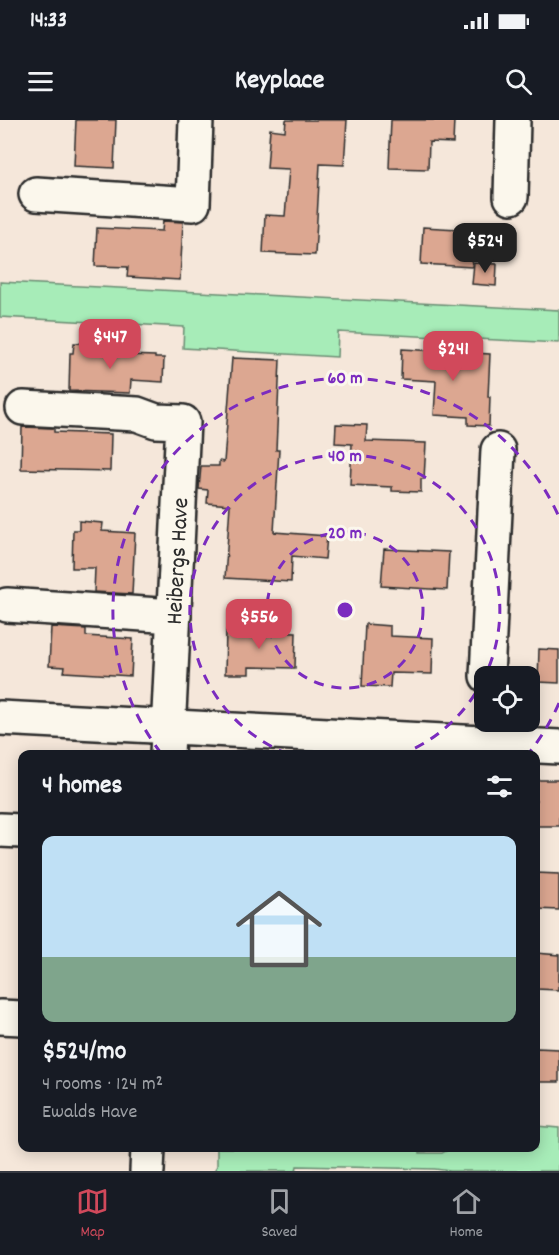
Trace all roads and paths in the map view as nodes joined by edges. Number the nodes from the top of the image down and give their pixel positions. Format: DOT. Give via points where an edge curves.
graph roads {
  1 [pos="196,120"];
  2 [pos="513,120"];
  3 [pos="36,194"];
  4 [pos="511,196"];
  5 [pos="23,408"];
  6 [pos="498,450"];
  7 [pos="7,605"];
  8 [pos="174,616"];
  9 [pos="487,666"];
  10 [pos="0,718"];
  11 [pos="484,740"];
  12 [pos="168,741"];
  13 [pos="559,747"];
  14 [pos="0,830"];
  15 [pos="18,831"];
  16 [pos="0,1017"];
  17 [pos="18,1018"];
  18 [pos="148,1152"];
  19 [pos="147,1171"];
  1 -- 3 [label="street" via="193,204"];
  2 -- 4 [label="street"];
  5 -- 8 [label="street, Heibergs Have" via="137,414 156,421 183,422"];
  6 -- 9 [label="street"];
  7 -- 8 [label="street"];
  8 -- 12 [label="street, Heibergs Have"];
  10 -- 12 [label="street"];
  11 -- 12 [label="street"];
  11 -- 13 [label="street"];
  14 -- 15 [label="street"];
  16 -- 17 [label="street"];
  18 -- 19 [label="street"];
}
